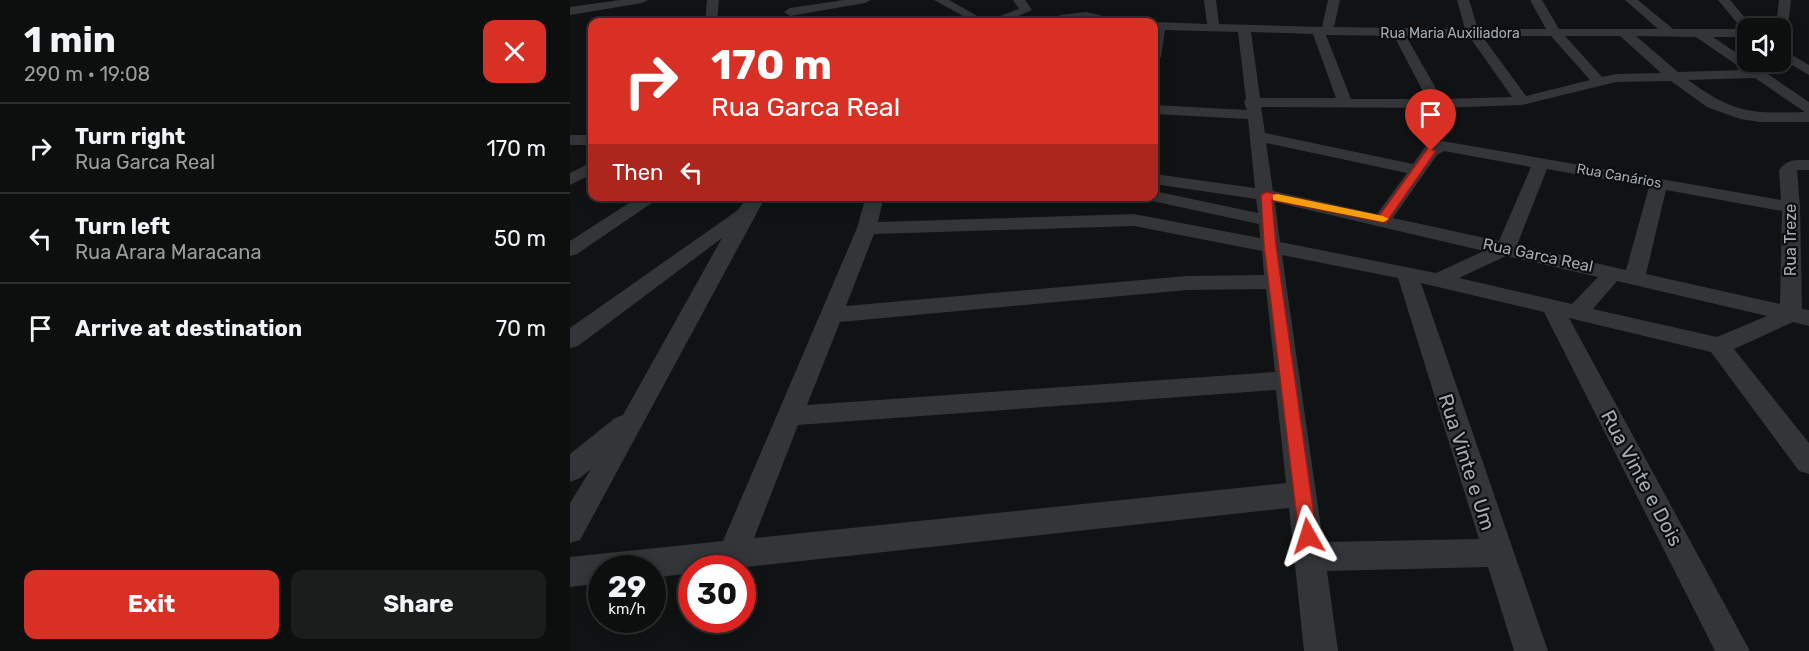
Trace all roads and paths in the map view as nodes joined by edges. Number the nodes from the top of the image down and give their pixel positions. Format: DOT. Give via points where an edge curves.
graph roads {
  1 [pos="635,0"];
  2 [pos="713,0"];
  3 [pos="865,0"];
  4 [pos="940,0"];
  5 [pos="1019,0"];
  6 [pos="1210,0"];
  7 [pos="1334,0"];
  8 [pos="1463,0"];
  9 [pos="1536,0"];
  10 [pos="1631,0"];
  11 [pos="1724,0"];
  12 [pos="1785,0"];
  13 [pos="570,11"];
  14 [pos="790,11"];
  15 [pos="711,18"];
  16 [pos="974,18"];
  17 [pos="1006,18"];
  18 [pos="1071,18"];
  19 [pos="1098,18"];
  20 [pos="1738,18"];
  21 [pos="1783,18"];
  22 [pos="1158,26"];
  23 [pos="1213,26"];
  24 [pos="1244,27"];
  25 [pos="1668,31"];
  26 [pos="1737,31"];
  27 [pos="1323,32"];
  28 [pos="1398,32"];
  29 [pos="1698,32"];
  30 [pos="1473,33"];
  31 [pos="1555,33"];
  32 [pos="1624,33"];
  33 [pos="1791,59"];
  34 [pos="1809,71"];
  35 [pos="1758,74"];
  36 [pos="1676,76"];
  37 [pos="1597,80"];
  38 [pos="1522,101"];
  39 [pos="1346,104"];
  40 [pos="1437,104"];
  41 [pos="1809,109"];
  42 [pos="1158,110"];
  43 [pos="1809,117"];
  44 [pos="1255,118"];
  45 [pos="570,140"];
  46 [pos="588,140"];
  47 [pos="1541,162"];
  48 [pos="1809,165"];
  49 [pos="588,169"];
  50 [pos="1418,170"];
  51 [pos="570,180"];
  52 [pos="1158,180"];
  53 [pos="1659,182"];
  54 [pos="1266,195"];
  55 [pos="1158,197"];
  56 [pos="645,201"];
  57 [pos="874,201"];
  58 [pos="752,204"];
  59 [pos="1791,207"];
  60 [pos="1269,220"];
  61 [pos="1382,220"];
  62 [pos="867,228"];
  63 [pos="1270,245"];
  64 [pos="1506,248"];
  65 [pos="570,250"];
  66 [pos="1614,272"];
  67 [pos="1407,273"];
  68 [pos="1635,276"];
  69 [pos="1438,280"];
  70 [pos="1274,282"];
  71 [pos="1551,305"];
  72 [pos="1578,311"];
  73 [pos="830,315"];
  74 [pos="1800,316"];
  75 [pos="570,340"];
  76 [pos="1719,345"];
  77 [pos="1288,380"];
  78 [pos="636,416"];
  79 [pos="790,416"];
  80 [pos="1809,463"];
  81 [pos="570,470"];
  82 [pos="1303,494"];
  83 [pos="570,530"];
  84 [pos="1497,553"];
  85 [pos="732,555"];
  86 [pos="1310,557"];
  87 [pos="678,561"];
  88 [pos="570,572"];
  89 [pos="1321,651"];
  90 [pos="1531,651"];
  91 [pos="1733,651"];
  1 -- 13 [label="street"];
  2 -- 15 [label="street"];
  3 -- 14 [label="street"];
  4 -- 16 [label="street"];
  5 -- 17 [label="street" via="1026,10"];
  6 -- 23 [label="street"];
  7 -- 27 [label="street"];
  8 -- 30 [label="street"];
  9 -- 31 [label="street"];
  10 -- 25 [label="street"];
  11 -- 20 [label="street, Rua Maria Auxiliadora"];
  12 -- 21 [label="street"];
  18 -- 19 [label="street"];
  22 -- 23 [label="street, Rua Maria Auxiliadora"];
  23 -- 24 [label="street, Rua Maria Auxiliadora"];
  24 -- 27 [label="street, Rua Maria Auxiliadora"];
  24 -- 44 [label="street"];
  25 -- 29 [label="street, Rua Maria Auxiliadora"];
  25 -- 32 [label="street, Rua Maria Auxiliadora"];
  26 -- 29 [label="street, Rua Maria Auxiliadora"];
  27 -- 28 [label="street, Rua Maria Auxiliadora"];
  27 -- 39 [label="street"];
  28 -- 30 [label="street, Rua Maria Auxiliadora"];
  28 -- 40 [label="street"];
  29 -- 35 [label="street"];
  30 -- 31 [label="street, Rua Maria Auxiliadora"];
  30 -- 38 [label="street"];
  31 -- 32 [label="street, Rua Maria Auxiliadora"];
  31 -- 37 [label="street"];
  32 -- 36 [label="street"];
  33 -- 34 [label="street"];
  35 -- 36 [label="street"];
  35 -- 41 [label="street"];
  36 -- 37 [label="street"];
  36 -- 43 [label="street" via="1712,103 1737,114"];
  37 -- 38 [label="street"];
  38 -- 40 [label="street"];
  39 -- 40 [label="street"];
  39 -- 44 [label="street"];
  42 -- 44 [label="street"];
  44 -- 50 [label="street"];
  44 -- 54 [label="street"];
  45 -- 46 [label="street"];
  47 -- 50 [label="street, Rua Canários" via="1448,146 1431,151"];
  47 -- 53 [label="street, Rua Canários"];
  47 -- 64 [label="street"];
  48 -- 59 [label="street, Rua Treze" via="1789,166"];
  49 -- 51 [label="street"];
  50 -- 61 [label="street"];
  52 -- 54 [label="street, Rua Garca Real"];
  53 -- 59 [label="street, Rua Canários"];
  53 -- 68 [label="street"];
  54 -- 60 [label="street"];
  54 -- 61 [label="street, Rua Garca Real"];
  55 -- 60 [label="street"];
  56 -- 65 [label="street"];
  57 -- 62 [label="street"];
  58 -- 75 [label="street"];
  58 -- 78 [label="street"];
  59 -- 74 [label="street, Rua Treze"];
  60 -- 63 [label="street"];
  61 -- 64 [label="street, Rua Garca Real"];
  62 -- 63 [label="street" via="1134,219"];
  62 -- 73 [label="street"];
  63 -- 67 [label="street"];
  63 -- 70 [label="street"];
  64 -- 66 [label="street, Rua Garca Real"];
  64 -- 69 [label="street"];
  66 -- 68 [label="street, Rua Garca Real"];
  66 -- 72 [label="street"];
  67 -- 69 [label="street"];
  67 -- 84 [label="street, Rua Vinte e Um"];
  68 -- 74 [label="street, Rua Garca Real"];
  69 -- 71 [label="street"];
  70 -- 73 [label="street" via="1187,283"];
  70 -- 77 [label="street"];
  71 -- 72 [label="street"];
  71 -- 91 [label="street, Rua Vinte e Dois"];
  72 -- 76 [label="street"];
  73 -- 79 [label="street"];
  74 -- 76 [label="street"];
  76 -- 80 [label="street"];
  77 -- 79 [label="street"];
  77 -- 82 [label="street"];
  78 -- 81 [label="street"];
  78 -- 83 [label="street"];
  79 -- 85 [label="street"];
  82 -- 85 [label="street"];
  82 -- 86 [label="street"];
  84 -- 86 [label="street"];
  84 -- 90 [label="street, Rua Vinte e Um"];
  86 -- 89 [label="street"];
  87 -- 88 [label="street"];
}
